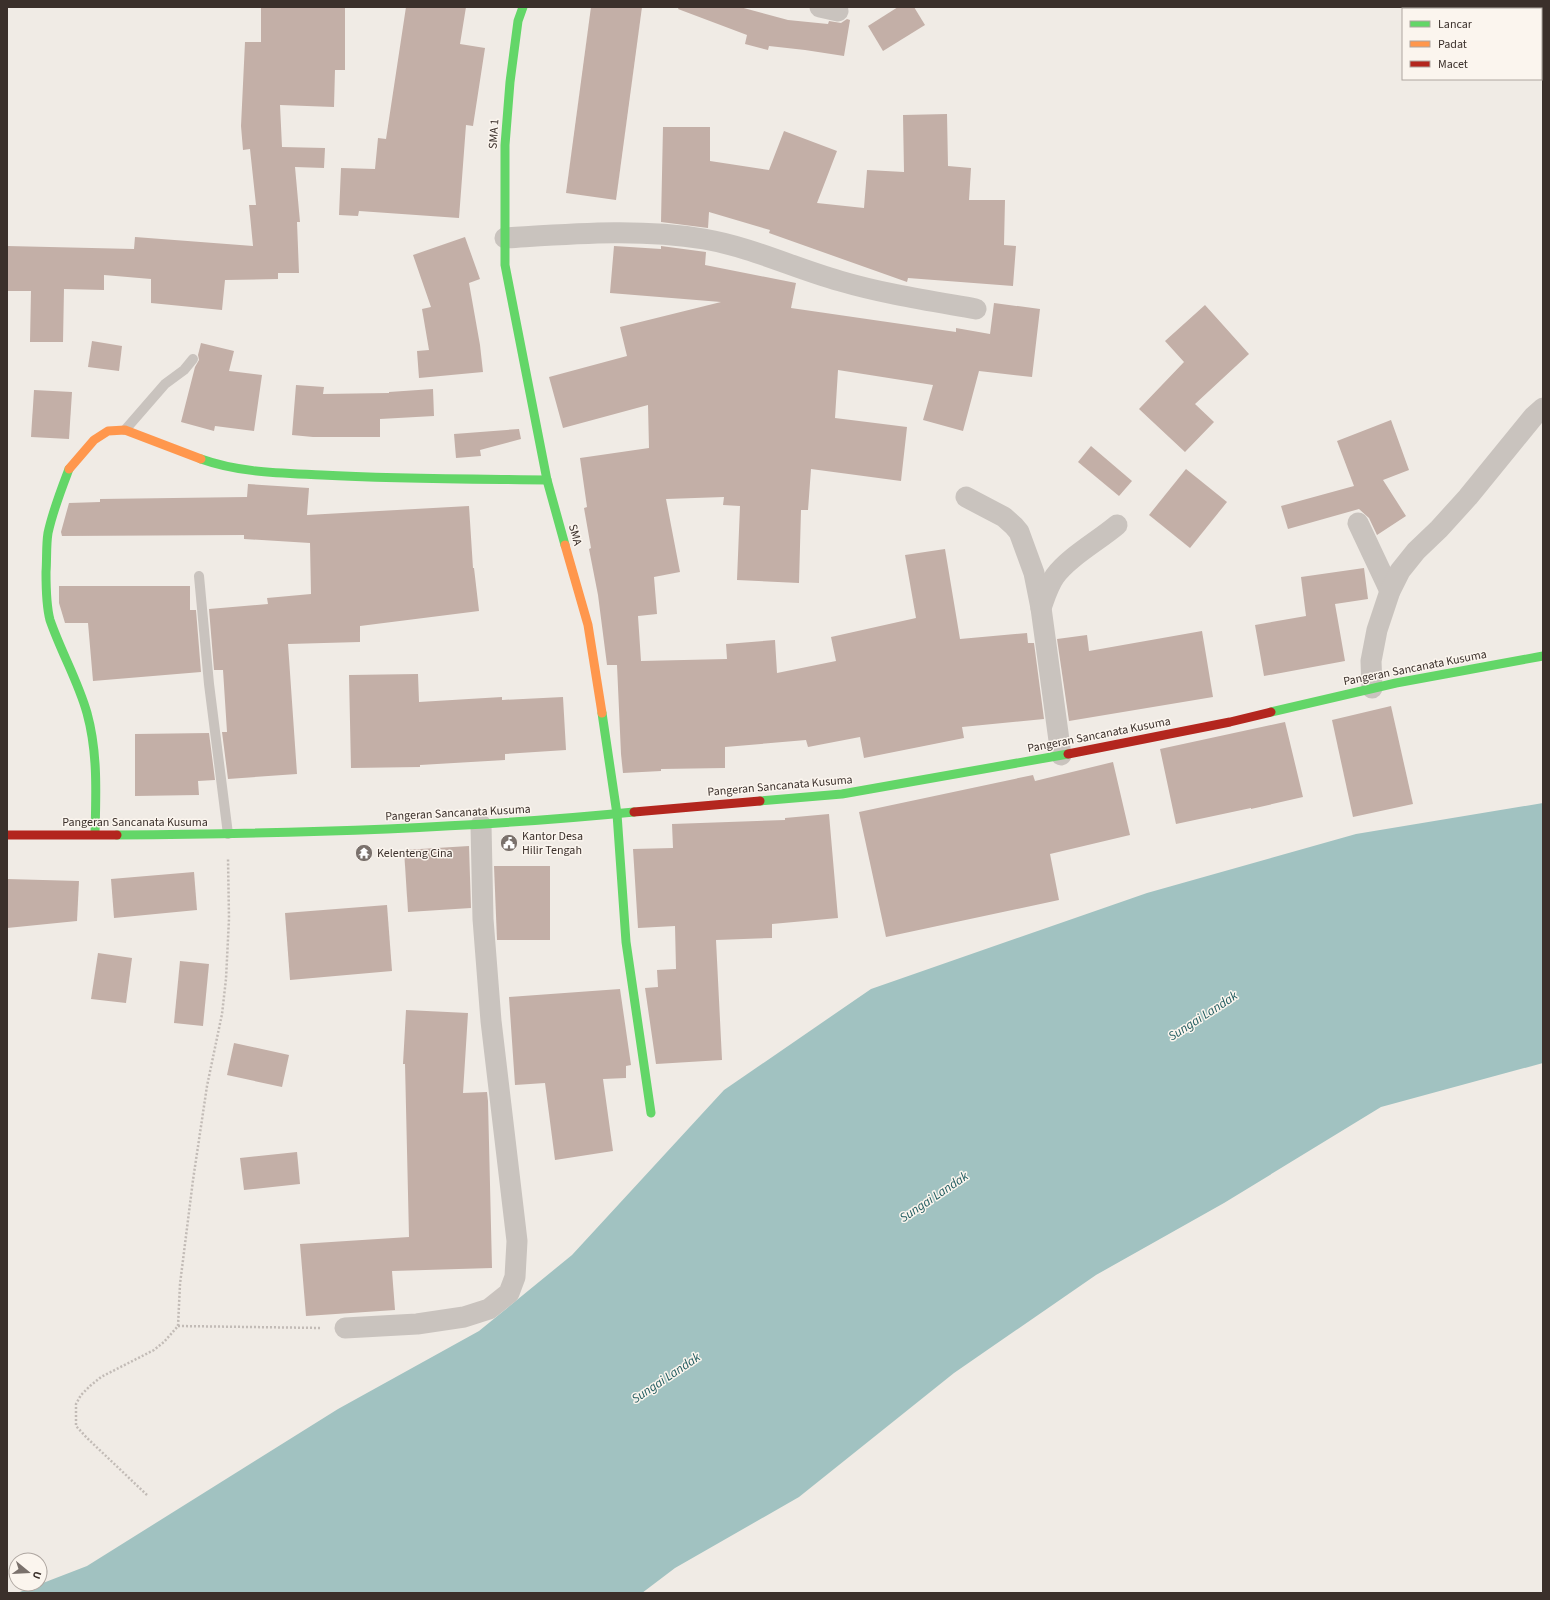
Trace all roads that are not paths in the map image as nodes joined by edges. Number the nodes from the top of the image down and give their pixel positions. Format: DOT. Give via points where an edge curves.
graph roads {
  1 [pos="513,7"];
  2 [pos="523,7"];
  3 [pos="518,21"];
  4 [pos="505,238"];
  5 [pos="505,265"];
  6 [pos="976,309"];
  7 [pos="194,359"];
  8 [pos="1543,408"];
  9 [pos="125,430"];
  10 [pos="547,480"];
  11 [pos="966,497"];
  12 [pos="1358,523"];
  13 [pos="1117,525"];
  14 [pos="199,576"];
  15 [pos="1390,591"];
  16 [pos="1041,608"];
  17 [pos="1543,656"];
  18 [pos="1372,688"];
  19 [pos="1061,755"];
  20 [pos="616,814"];
  21 [pos="481,825"];
  22 [pos="95,834"];
  23 [pos="228,834"];
  24 [pos="7,835"];
  25 [pos="651,1113"];
  26 [pos="345,1328"];
  1 -- 3 [label="lane"];
  2 -- 3 [label="street, SMA 1"];
  3 -- 4 [label="street, SMA 1" via="505,145"];
  4 -- 5 [label="street, SMA 1"];
  4 -- 6 [label="street" via="625,232 704,239 736,246 880,292"];
  5 -- 10 [label="street, SMA"];
  7 -- 9 [label="lane" via="165,384"];
  8 -- 15 [label="street" via="1468,497 1416,551 1400,571"];
  9 -- 10 [label="street" via="210,462 263,472 378,478"];
  9 -- 22 [label="street" via="108,431 94,440 70,466 56,502 48,534 47,605 58,641 85,707 92,734 96,774"];
  10 -- 20 [label="street, SMA" via="588,625"];
  11 -- 16 [label="street" via="1004,517 1019,532 1034,573"];
  12 -- 15 [label="street"];
  13 -- 16 [label="street" via="1055,576"];
  14 -- 23 [label="lane" via="209,684"];
  15 -- 18 [label="street" via="1377,630 1371,661"];
  16 -- 19 [label="street"];
  17 -- 18 [label="street, Pangeran Sancanata Kusuma"];
  18 -- 19 [label="street, Pangeran Sancanata Kusuma" via="1230,722"];
  19 -- 20 [label="street, Pangeran Sancanata Kusuma" via="842,794"];
  20 -- 21 [label="street, Pangeran Sancanata Kusuma"];
  20 -- 25 [label="street, SMA" via="626,942"];
  21 -- 23 [label="street, Pangeran Sancanata Kusuma"];
  21 -- 26 [label="street" via="483,920 491,1022 517,1241 515,1277 509,1293 489,1309 470,1315 417,1324"];
  22 -- 23 [label="street, Pangeran Sancanata Kusuma"];
  22 -- 24 [label="street, Pangeran Sancanata Kusuma"];
}
